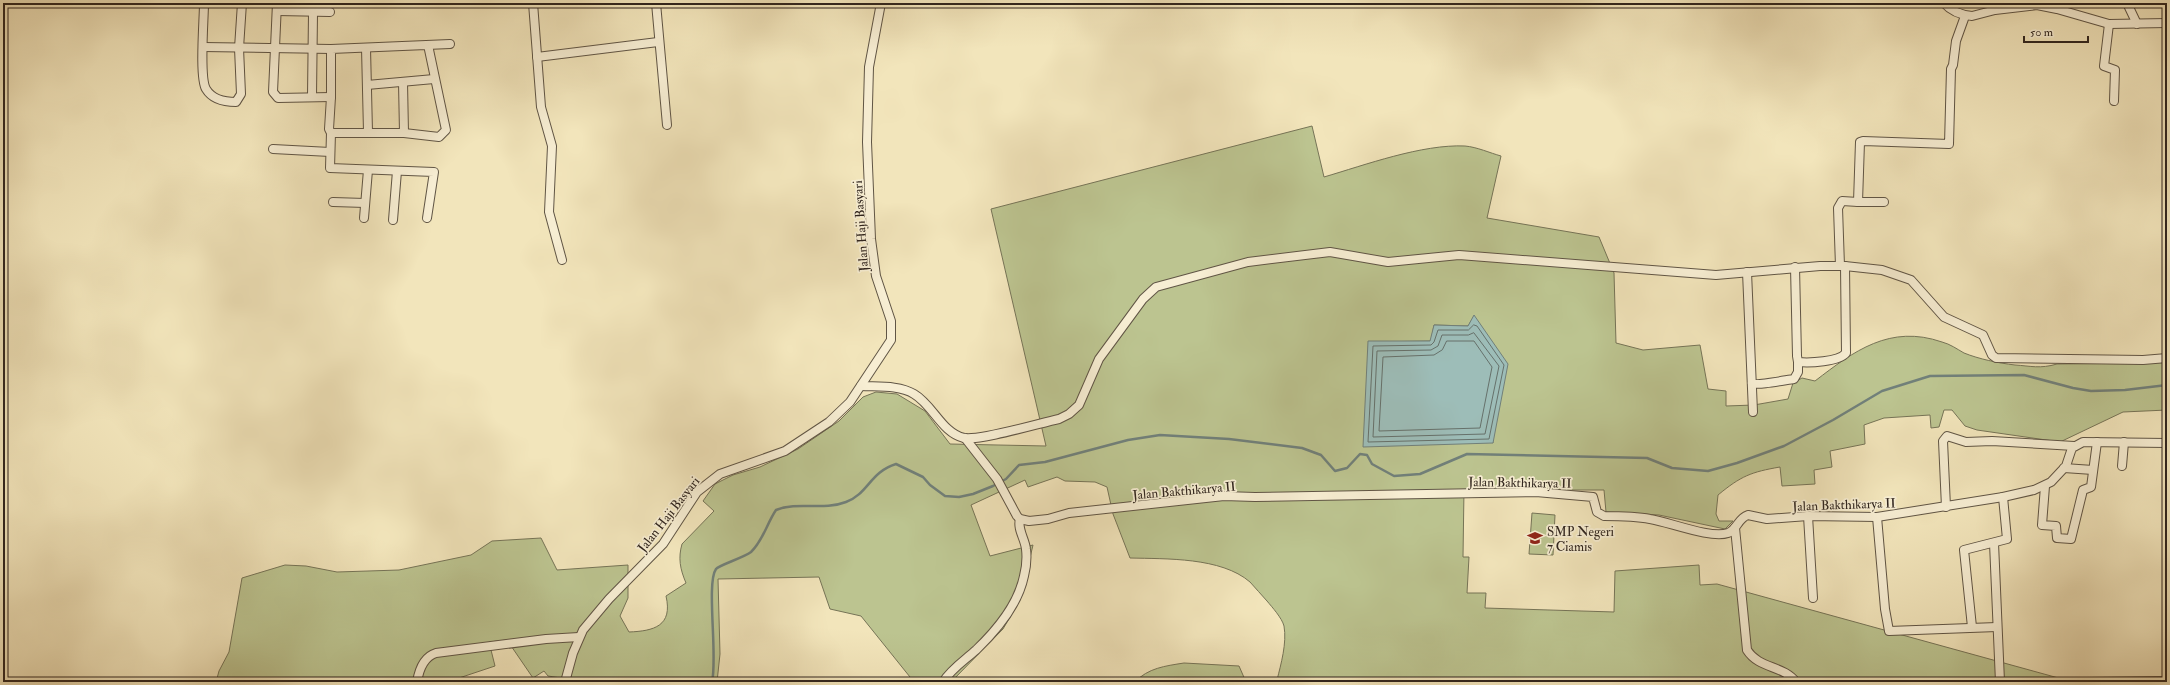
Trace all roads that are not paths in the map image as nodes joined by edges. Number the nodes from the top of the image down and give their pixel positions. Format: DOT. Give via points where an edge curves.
graph roads {
  1 [pos="204,3"];
  2 [pos="242,3"];
  3 [pos="533,3"];
  4 [pos="656,3"];
  5 [pos="881,3"];
  6 [pos="1944,3"];
  7 [pos="2127,3"];
  8 [pos="277,7"];
  9 [pos="330,12"];
  10 [pos="313,13"];
  11 [pos="1965,16"];
  12 [pos="2167,23"];
  13 [pos="2109,24"];
  14 [pos="2137,24"];
  15 [pos="658,42"];
  16 [pos="450,44"];
  17 [pos="428,45"];
  18 [pos="203,47"];
  19 [pos="239,48"];
  20 [pos="276,48"];
  21 [pos="366,48"];
  22 [pos="331,49"];
  23 [pos="313,50"];
  24 [pos="537,57"];
  25 [pos="434,79"];
  26 [pos="403,82"];
  27 [pos="367,85"];
  28 [pos="312,96"];
  29 [pos="331,97"];
  30 [pos="2114,101"];
  31 [pos="667,125"];
  32 [pos="368,132"];
  33 [pos="331,133"];
  34 [pos="404,133"];
  35 [pos="273,149"];
  36 [pos="330,152"];
  37 [pos="368,170"];
  38 [pos="398,171"];
  39 [pos="333,202"];
  40 [pos="1858,202"];
  41 [pos="1884,202"];
  42 [pos="365,203"];
  43 [pos="364,218"];
  44 [pos="427,218"];
  45 [pos="393,220"];
  46 [pos="562,260"];
  47 [pos="1843,266"];
  48 [pos="1795,267"];
  49 [pos="1747,272"];
  50 [pos="2167,358"];
  51 [pos="1798,362"];
  52 [pos="1752,383"];
  53 [pos="861,386"];
  54 [pos="1753,412"];
  55 [pos="965,438"];
  56 [pos="2096,442"];
  57 [pos="2124,442"];
  58 [pos="2167,443"];
  59 [pos="2074,446"];
  60 [pos="2122,466"];
  61 [pos="2064,468"];
  62 [pos="2093,470"];
  63 [pos="2045,486"];
  64 [pos="2004,497"];
  65 [pos="1946,507"];
  66 [pos="1808,516"];
  67 [pos="1877,517"];
  68 [pos="1020,519"];
  69 [pos="1735,528"];
  70 [pos="1994,543"];
  71 [pos="1813,598"];
  72 [pos="1972,627"];
  73 [pos="1997,627"];
  74 [pos="579,637"];
  75 [pos="2167,681"];
  76 [pos="417,682"];
  77 [pos="565,682"];
  78 [pos="943,682"];
  79 [pos="1796,682"];
  80 [pos="2000,682"];
  81 [pos="2091,682"];
  1 -- 18 [label="street"];
  2 -- 19 [label="street"];
  3 -- 24 [label="street"];
  4 -- 15 [label="street"];
  5 -- 53 [label="street, Jalan Haji Basyari" via="869,67 867,142 876,276 893,335"];
  6 -- 11 [label="street" via="1949,9"];
  7 -- 14 [label="street"];
  8 -- 10 [label="street"];
  8 -- 20 [label="street"];
  9 -- 10 [label="street"];
  10 -- 23 [label="street"];
  11 -- 13 [label="street" via="2037,5"];
  11 -- 40 [label="street" via="1956,40 1951,69 1949,144 1861,141"];
  12 -- 14 [label="street"];
  13 -- 14 [label="street"];
  13 -- 30 [label="street" via="2104,66 2115,70"];
  15 -- 24 [label="street"];
  15 -- 31 [label="street"];
  16 -- 17 [label="street"];
  17 -- 21 [label="street"];
  17 -- 25 [label="street"];
  18 -- 19 [label="street"];
  18 -- 19 [label="street" via="202,76 206,89 224,102 236,102 241,94"];
  19 -- 20 [label="street"];
  20 -- 23 [label="street"];
  20 -- 28 [label="street" via="273,92 275,96"];
  21 -- 22 [label="street"];
  21 -- 27 [label="street"];
  22 -- 23 [label="street"];
  22 -- 29 [label="street"];
  23 -- 28 [label="street"];
  24 -- 46 [label="street" via="541,107 552,146 549,212"];
  25 -- 26 [label="street"];
  25 -- 34 [label="street" via="446,130 439,137"];
  26 -- 27 [label="street"];
  26 -- 34 [label="street"];
  27 -- 32 [label="street"];
  28 -- 29 [label="street"];
  29 -- 33 [label="street"];
  32 -- 33 [label="street"];
  32 -- 34 [label="street"];
  33 -- 36 [label="street"];
  35 -- 36 [label="street"];
  36 -- 37 [label="street" via="330,168"];
  37 -- 38 [label="street"];
  37 -- 42 [label="street"];
  38 -- 44 [label="street" via="434,172"];
  38 -- 45 [label="street"];
  39 -- 42 [label="street"];
  40 -- 41 [label="street"];
  40 -- 47 [label="street" via="1842,201 1838,208"];
  42 -- 43 [label="street"];
  47 -- 48 [label="street"];
  47 -- 50 [label="street" via="1882,270 1911,280 1944,317 1983,335 1992,355 1996,358"];
  47 -- 51 [label="street" via="1846,353 1838,358"];
  48 -- 49 [label="street"];
  48 -- 51 [label="street"];
  49 -- 52 [label="street"];
  49 -- 55 [label="street" via="1716,275 1459,255 1388,262 1330,252 1248,262 1166,283 1151,291 1108,344 1092,372 1079,405 1069,414 1059,419 982,437"];
  51 -- 52 [label="street" via="1798,372 1794,379 1770,381 1760,385"];
  52 -- 54 [label="street"];
  53 -- 55 [label="street" via="900,389 915,394 944,425"];
  53 -- 74 [label="street, Jalan Haji Basyari" via="843,410 804,440 785,451 720,474 703,486 686,506 663,544 608,600"];
  55 -- 68 [label="street" via="999,483"];
  56 -- 57 [label="street"];
  56 -- 59 [label="street" via="2083,442"];
  56 -- 62 [label="street"];
  57 -- 58 [label="street"];
  57 -- 60 [label="street"];
  59 -- 61 [label="street, Jalan Bakthikarya II"];
  59 -- 65 [label="street" via="1966,442 1947,436 1943,441"];
  61 -- 62 [label="street"];
  61 -- 63 [label="street, Jalan Bakthikarya II"];
  62 -- 63 [label="street" via="2091,488 2083,490 2070,539 2056,537 2056,526 2042,525"];
  63 -- 64 [label="street, Jalan Bakthikarya II"];
  64 -- 65 [label="street, Jalan Bakthikarya II"];
  64 -- 70 [label="street" via="2008,538"];
  65 -- 67 [label="street, Jalan Bakthikarya II"];
  66 -- 67 [label="street, Jalan Bakthikarya II"];
  66 -- 69 [label="street, Jalan Bakthikarya II" via="1767,519 1748,515"];
  66 -- 71 [label="street"];
  67 -- 72 [label="street" via="1889,631"];
  68 -- 69 [label="street, Jalan Bakthikarya II" via="1048,519 1069,513 1224,496 1536,492 1593,497 1597,512 1604,516 1650,519 1719,534 1729,533"];
  68 -- 78 [label="street" via="1026,562 1016,599 992,634"];
  69 -- 79 [label="street" via="1747,650 1754,659 1783,671"];
  70 -- 72 [label="street" via="1964,550"];
  70 -- 73 [label="street" via="1998,594"];
  72 -- 73 [label="street"];
  73 -- 80 [label="street"];
  74 -- 76 [label="street" via="436,653 422,664"];
  74 -- 77 [label="street, Jalan Haji Basyari"];
  75 -- 81 [label="street"];
}
